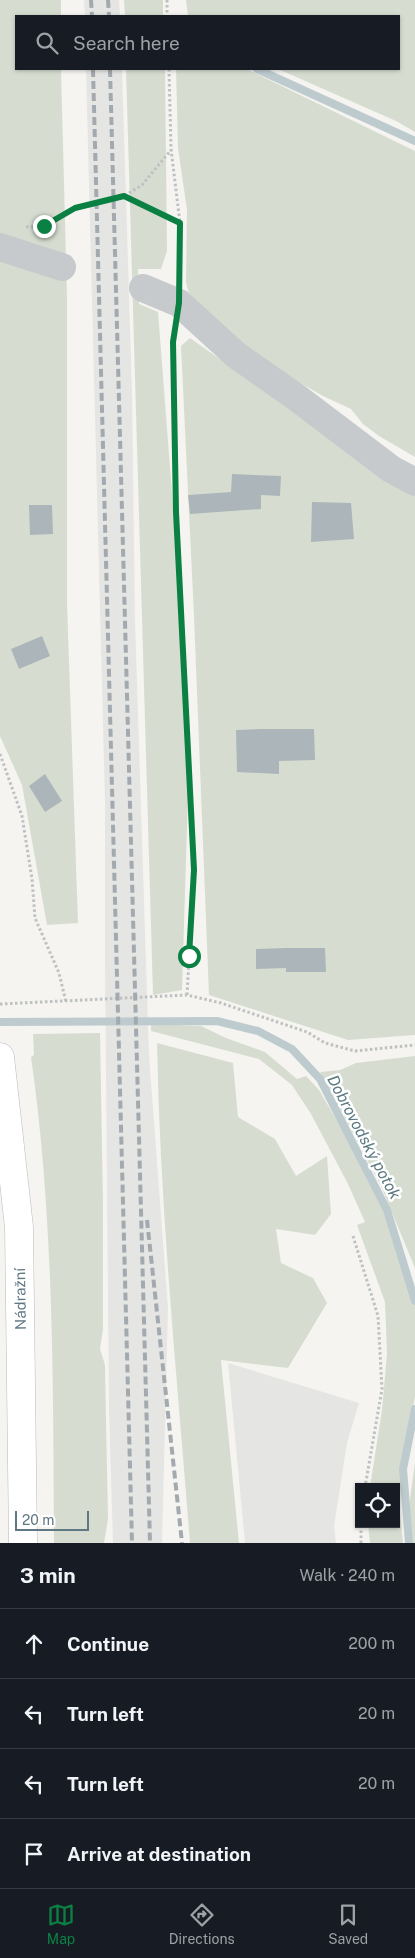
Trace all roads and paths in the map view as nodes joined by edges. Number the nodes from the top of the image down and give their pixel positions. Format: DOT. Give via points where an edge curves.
graph roads {
  1 [pos="167,0"];
  2 [pos="167,15"];
  3 [pos="169,70"];
  4 [pos="172,149"];
  5 [pos="124,196"];
  6 [pos="180,223"];
  7 [pos="9,237"];
  8 [pos="62,267"];
  9 [pos="143,288"];
  10 [pos="179,303"];
  11 [pos="415,482"];
  12 [pos="0,754"];
  13 [pos="187,995"];
  14 [pos="66,1002"];
  15 [pos="0,1004"];
  16 [pos="415,1045"];
  17 [pos="0,1057"];
  18 [pos="353,1236"];
  19 [pos="366,1483"];
  20 [pos="361,1528"];
  21 [pos="23,1543"];
  22 [pos="361,1543"];
  1 -- 2 [label="path"];
  3 -- 4 [label="path"];
  4 -- 5 [label="path" via="142,185"];
  4 -- 6 [label="path"];
  5 -- 6 [label="path"];
  5 -- 7 [label="path" via="75,208 44,226"];
  6 -- 10 [label="path"];
  7 -- 8 [label="lane"];
  9 -- 10 [label="lane"];
  10 -- 11 [label="lane" via="236,355 391,469"];
  10 -- 13 [label="path" via="173,352 176,512 194,870"];
  12 -- 14 [label="path" via="22,816 35,918 59,974"];
  13 -- 14 [label="path"];
  13 -- 16 [label="path" via="308,1032 325,1043 355,1051"];
  14 -- 15 [label="path"];
  17 -- 21 [label="main road, Nádražní" via="19,1227"];
  18 -- 19 [label="path" via="378,1316 382,1389"];
  20 -- 22 [label="path"];
}
